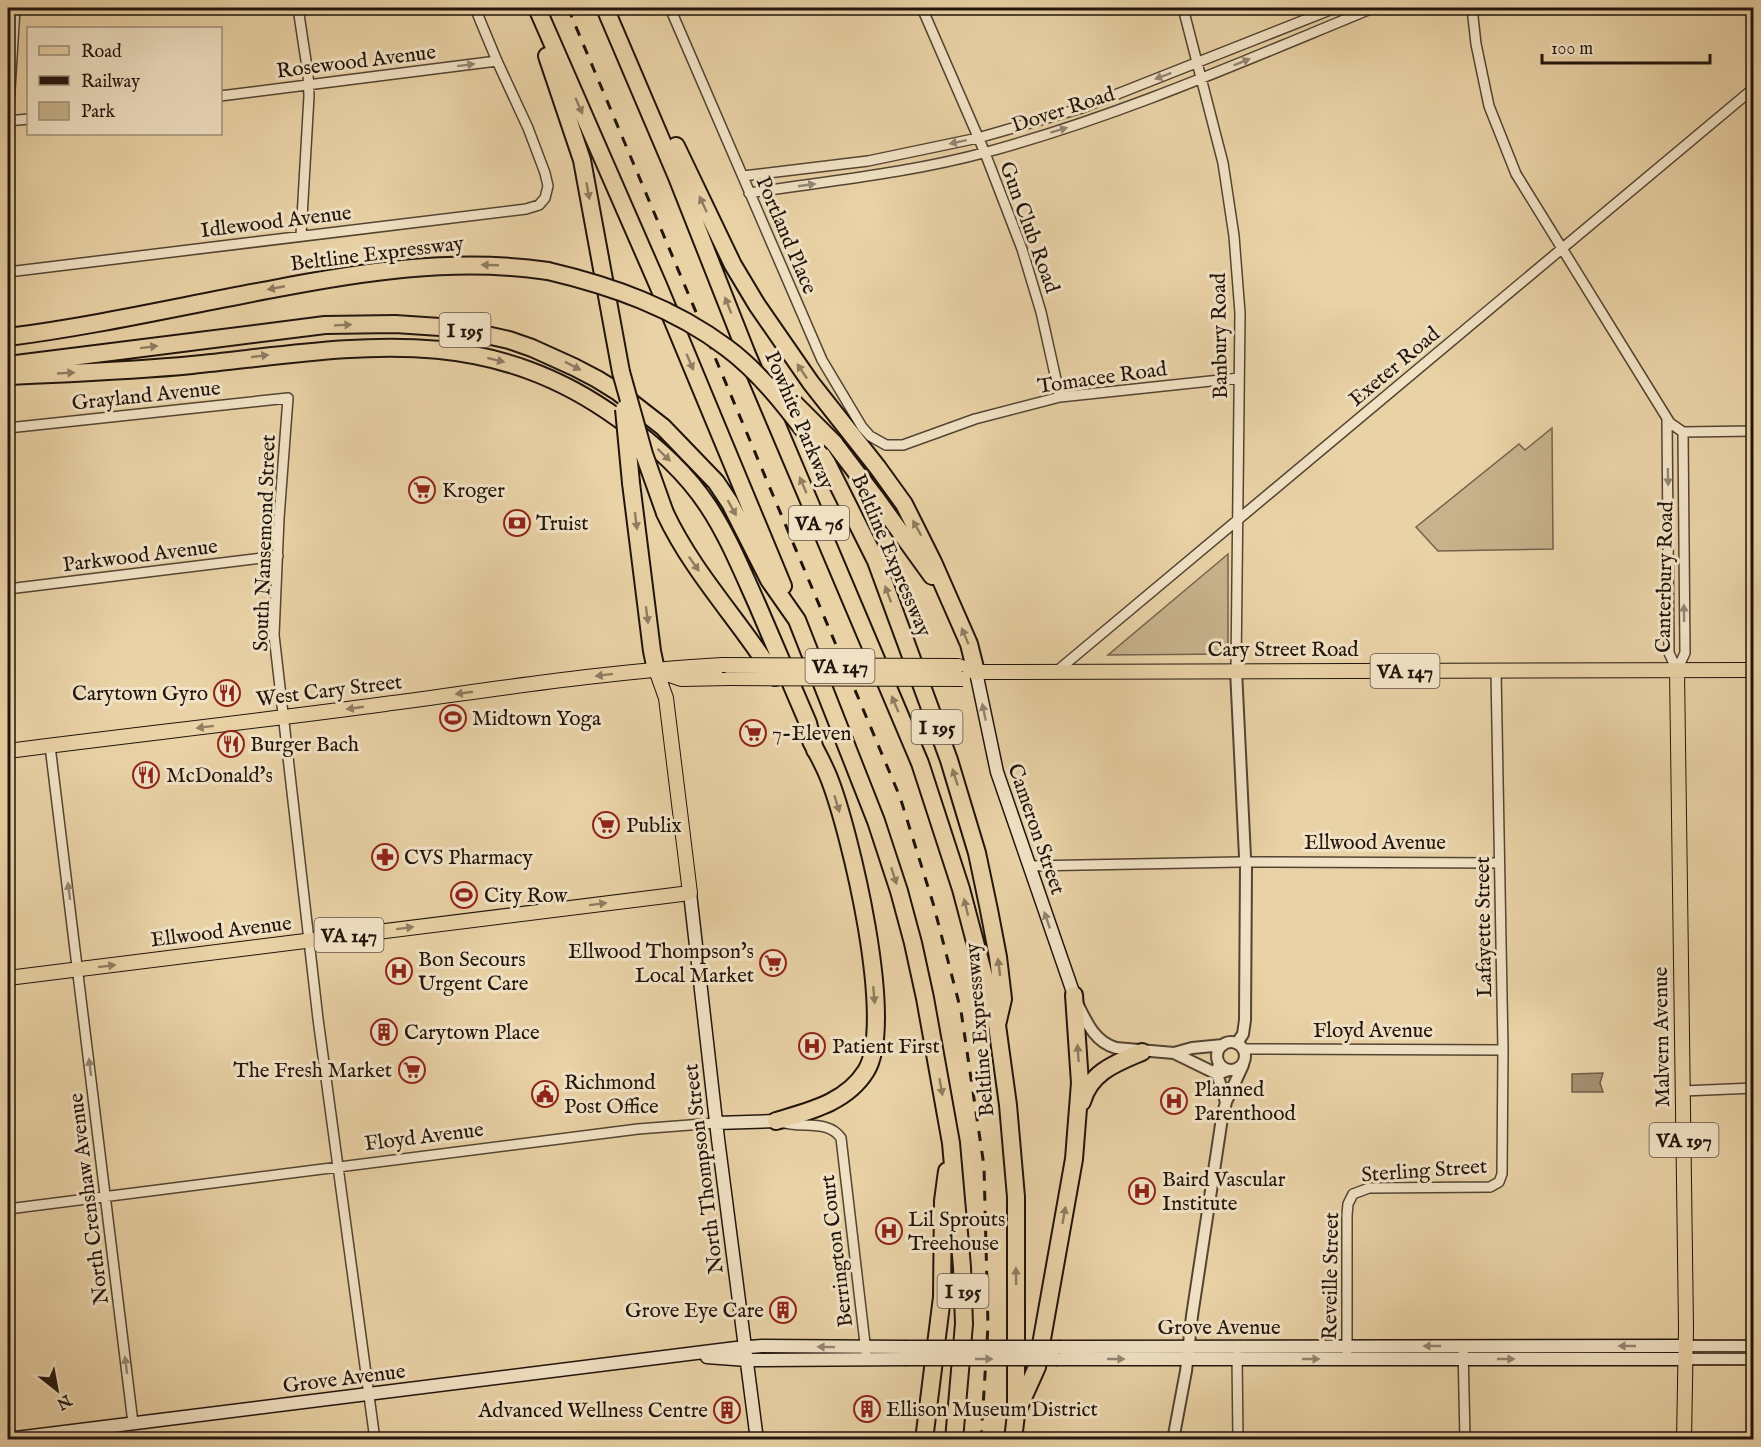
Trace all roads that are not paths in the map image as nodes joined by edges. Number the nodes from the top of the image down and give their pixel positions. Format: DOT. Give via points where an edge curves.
graph roads {
  1 [pos="15,8"];
  2 [pos="298,8"];
  3 [pos="475,8"];
  4 [pos="605,8"];
  5 [pos="670,8"];
  6 [pos="922,8"];
  7 [pos="1183,8"];
  8 [pos="1335,8"];
  9 [pos="1373,8"];
  10 [pos="1472,8"];
  11 [pos="538,11"];
  12 [pos="615,31"];
  13 [pos="497,61"];
  14 [pos="1198,62"];
  15 [pos="1202,78"];
  16 [pos="309,85"];
  17 [pos="1754,88"];
  18 [pos="222,96"];
  19 [pos="27,119"];
  20 [pos="8,122"];
  21 [pos="978,138"];
  22 [pos="985,153"];
  23 [pos="743,176"];
  24 [pos="750,193"];
  25 [pos="301,235"];
  26 [pos="1561,249"];
  27 [pos="8,272"];
  28 [pos="8,337"];
  29 [pos="746,363"];
  30 [pos="8,365"];
  31 [pos="621,372"];
  32 [pos="8,376"];
  33 [pos="1239,378"];
  34 [pos="1060,397"];
  35 [pos="288,398"];
  36 [pos="1667,418"];
  37 [pos="8,428"];
  38 [pos="1754,431"];
  39 [pos="1683,432"];
  40 [pos="903,445"];
  41 [pos="1236,520"];
  42 [pos="278,556"];
  43 [pos="8,589"];
  44 [pos="950,601"];
  45 [pos="797,620"];
  46 [pos="656,670"];
  47 [pos="1236,670"];
  48 [pos="1677,670"];
  49 [pos="1754,670"];
  50 [pos="1057,671"];
  51 [pos="1496,671"];
  52 [pos="966,672"];
  53 [pos="284,718"];
  54 [pos="50,746"];
  55 [pos="815,750"];
  56 [pos="8,751"];
  57 [pos="1245,862"];
  58 [pos="1499,863"];
  59 [pos="1029,866"];
  60 [pos="690,893"];
  61 [pos="310,940"];
  62 [pos="78,970"];
  63 [pos="8,978"];
  64 [pos="1074,995"];
  65 [pos="998,1025"];
  66 [pos="1222,1045"];
  67 [pos="1240,1046"];
  68 [pos="1503,1050"];
  69 [pos="1142,1052"];
  70 [pos="1174,1053"];
  71 [pos="1243,1065"];
  72 [pos="1218,1068"];
  73 [pos="1754,1088"];
  74 [pos="1683,1091"];
  75 [pos="1226,1101"];
  76 [pos="1079,1112"];
  77 [pos="776,1121"];
  78 [pos="717,1123"];
  79 [pos="841,1138"];
  80 [pos="951,1143"];
  81 [pos="338,1167"];
  82 [pos="1499,1182"];
  83 [pos="1353,1194"];
  84 [pos="106,1196"];
  85 [pos="8,1209"];
  86 [pos="1347,1346"];
  87 [pos="1754,1346"];
  88 [pos="745,1347"];
  89 [pos="866,1353"];
  90 [pos="1188,1353"];
  91 [pos="1237,1353"];
  92 [pos="1463,1353"];
  93 [pos="1686,1353"];
  94 [pos="685,1355"];
  95 [pos="1347,1359"];
  96 [pos="1754,1359"];
  97 [pos="747,1360"];
  98 [pos="368,1394"];
  99 [pos="1016,1414"];
  100 [pos="133,1423"];
  101 [pos="68,1435"];
  102 [pos="83,1435"];
  103 [pos="8,1439"];
  104 [pos="375,1440"];
  105 [pos="758,1440"];
  106 [pos="924,1440"];
  107 [pos="954,1440"];
  108 [pos="1013,1440"];
  109 [pos="1173,1440"];
  110 [pos="1238,1440"];
  111 [pos="1465,1440"];
  112 [pos="1684,1440"];
  1 -- 20 [label="street"];
  2 -- 16 [label="street"];
  3 -- 13 [label="street"];
  4 -- 12 [label="highway, Powhite Parkway / VA 76"];
  5 -- 23 [label="street, Portland Place"];
  6 -- 21 [label="street, Gun Club Road"];
  7 -- 14 [label="street, Banbury Road"];
  8 -- 14 [label="street, Dover Road"];
  15 -- 9 [label="street, Dover Road, one-way"];
  10 -- 26 [label="street" via="1489,106 1516,174"];
  11 -- 31 [label="highway, one-way" via="543,44 582,160"];
  11 -- 45 [label="highway, VA 76, one-way" via="658,285"];
  44 -- 12 [label="highway, one-way" via="904,504 811,383 733,264 644,81"];
  65 -- 12 [label="highway, Powhite Parkway / VA 76, one-way" via="961,888 920,763"];
  16 -- 13 [label="street, Rosewood Avenue, one-way"];
  13 -- 25 [label="street, Idlewood Avenue" via="545,173 548,186 538,205"];
  14 -- 15 [label="street, Banbury Road"];
  14 -- 21 [label="street, Dover Road, one-way" via="1082,108"];
  22 -- 15 [label="street, Dover Road, one-way" via="1086,122"];
  15 -- 33 [label="street, Banbury Road" via="1223,163 1234,236 1240,313"];
  16 -- 18 [label="street, Rosewood Avenue"];
  16 -- 25 [label="street"];
  17 -- 26 [label="street, Exeter Road"];
  19 -- 20 [label="street"];
  21 -- 22 [label="street, Gun Club Road"];
  21 -- 23 [label="street, Dover Road, one-way" via="868,161"];
  24 -- 22 [label="street, Dover Road, one-way" via="880,174"];
  22 -- 34 [label="street, Gun Club Road" via="1023,249"];
  23 -- 24 [label="street, Portland Place"];
  24 -- 40 [label="street, Portland Place" via="822,360 862,427 877,441"];
  25 -- 27 [label="street, Idlewood Avenue"];
  26 -- 36 [label="street"];
  26 -- 41 [label="street, Exeter Road"];
  29 -- 28 [label="highway, Beltline Expressway / I 195, one-way, bridge" via="662,308 589,281 511,265 438,265 359,274"];
  29 -- 44 [label="highway, bridge" via="798,406 834,443"];
  65 -- 29 [label="highway, Beltline Expressway / I 195, one-way, bridge" via="1003,999 998,957 977,854 963,803 876,561 828,463 792,414"];
  30 -- 45 [label="highway, Beltline Expressway / I 195, one-way" via="352,324 426,325 509,340 574,367 618,392 682,445 730,503 769,580"];
  31 -- 46 [label="highway, one-way, bridge" via="631,483"];
  31 -- 55 [label="highway, one-way, bridge" via="665,513 688,555 756,646"];
  32 -- 55 [label="highway, one-way" via="148,368 386,346 495,359 540,374 607,410 656,447 692,484 740,566 808,723"];
  33 -- 34 [label="street, Tomacee Road"];
  33 -- 41 [label="street, Banbury Road"];
  34 -- 40 [label="street, Tomacee Road" via="975,419"];
  35 -- 37 [label="street, Grayland Avenue"];
  35 -- 42 [label="street, South Nansemond Street"];
  36 -- 39 [label="street"];
  36 -- 48 [label="street, Canterbury Road, one-way" via="1669,653"];
  38 -- 39 [label="street"];
  48 -- 39 [label="street, Canterbury Road, one-way" via="1685,653"];
  41 -- 47 [label="street, Banbury Road"];
  41 -- 50 [label="street, Exeter Road"];
  42 -- 43 [label="street, Parkwood Avenue"];
  42 -- 53 [label="street, South Nansemond Street" via="274,635"];
  52 -- 44 [label="highway, one-way" via="969,644"];
  45 -- 80 [label="highway, Beltline Expressway / I 195, one-way" via="876,821 899,891 925,998"];
  46 -- 52 [label="main road, West Cary Street / VA 147, bridge" via="722,665"];
  46 -- 52 [label="main road, West Cary Street / VA 147, bridge" via="681,678"];
  46 -- 53 [label="main road, West Cary Street / VA 147, one-way"];
  46 -- 60 [label="main road" via="666,698"];
  47 -- 50 [label="main road, Cary Street Road / VA 147"];
  47 -- 51 [label="main road, Cary Street Road / VA 147"];
  47 -- 57 [label="street"];
  48 -- 49 [label="main road, Cary Street Road / VA 147"];
  48 -- 51 [label="main road, Cary Street Road / VA 147"];
  48 -- 74 [label="main road, Malvern Avenue / VA 197"];
  50 -- 52 [label="main road, Cary Street Road / VA 147"];
  51 -- 58 [label="street, Lafayette Street"];
  59 -- 52 [label="main road, Cameron Street, one-way"];
  53 -- 54 [label="main road, West Cary Street / VA 147, one-way"];
  53 -- 61 [label="street, South Nansemond Street"];
  54 -- 56 [label="main road, West Cary Street / VA 147"];
  62 -- 54 [label="street, North Crenshaw Avenue, one-way"];
  55 -- 77 [label="highway, one-way" via="829,777 862,899 876,1039 866,1071 845,1094 816,1109"];
  57 -- 58 [label="street, Ellwood Avenue"];
  57 -- 59 [label="street, Ellwood Avenue"];
  57 -- 67 [label="street" via="1245,1020"];
  58 -- 68 [label="street, Lafayette Street"];
  64 -- 59 [label="main road, Cameron Street, one-way"];
  61 -- 60 [label="main road, Ellwood Avenue / VA 147, one-way"];
  60 -- 78 [label="main road, North Thompson Street"];
  62 -- 61 [label="main road, Ellwood Avenue / VA 147, one-way"];
  61 -- 81 [label="street, South Nansemond Street"];
  62 -- 63 [label="main road, Ellwood Avenue / VA 147"];
  84 -- 62 [label="street, North Crenshaw Avenue, one-way"];
  64 -- 69 [label="street" via="1102,1043"];
  76 -- 64 [label="highway, one-way"];
  99 -- 65 [label="highway, Beltline Expressway / I 195, one-way" via="1016,1197"];
  66 -- 67 [label="street" via="1229,1042"];
  66 -- 70 [label="street"];
  66 -- 72 [label="street" via="1217,1055"];
  67 -- 68 [label="street, Floyd Avenue"];
  67 -- 71 [label="street" via="1246,1056"];
  68 -- 82 [label="street, Lafayette Street"];
  69 -- 70 [label="street"];
  69 -- 76 [label="highway" via="1099,1073 1087,1089"];
  70 -- 72 [label="street"];
  71 -- 72 [label="street" via="1229,1070"];
  71 -- 75 [label="street"];
  72 -- 75 [label="street"];
  73 -- 74 [label="street"];
  74 -- 93 [label="main road, Malvern Avenue / VA 197"];
  75 -- 90 [label="street"];
  99 -- 76 [label="highway, one-way" via="1037,1366"];
  77 -- 78 [label="main road, Floyd Avenue"];
  77 -- 79 [label="street, Floyd Avenue" via="828,1126"];
  78 -- 81 [label="street, Floyd Avenue" via="627,1130"];
  78 -- 88 [label="main road, North Thompson Street"];
  79 -- 89 [label="street, Berrington Court"];
  80 -- 106 [label="highway" via="943,1201 942,1298"];
  80 -- 107 [label="highway, Beltline Expressway / I 195" via="964,1324"];
  81 -- 84 [label="street, Floyd Avenue"];
  81 -- 98 [label="street, South Nansemond Street"];
  82 -- 83 [label="street, Sterling Street" via="1477,1188 1369,1188"];
  83 -- 86 [label="street, Reveille Street" via="1347,1215"];
  84 -- 85 [label="street, Floyd Avenue"];
  100 -- 84 [label="street, North Crenshaw Avenue, one-way"];
  86 -- 91 [label="main road, Grove Avenue"];
  92 -- 86 [label="main road, Grove Avenue, one-way"];
  86 -- 95 [label="street, Reveille Street"];
  87 -- 93 [label="street, Grove Avenue"];
  89 -- 88 [label="main road, Grove Avenue, one-way"];
  88 -- 94 [label="main road, Grove Avenue"];
  88 -- 97 [label="main road, North Thompson Street"];
  89 -- 90 [label="main road, Grove Avenue, bridge"];
  89 -- 97 [label="main road, Grove Avenue"];
  90 -- 91 [label="main road, Grove Avenue"];
  90 -- 109 [label="street"];
  91 -- 95 [label="main road, Grove Avenue, one-way"];
  91 -- 110 [label="street"];
  92 -- 93 [label="main road, Grove Avenue"];
  92 -- 95 [label="main road, Grove Avenue"];
  92 -- 111 [label="street"];
  93 -- 96 [label="street, Grove Avenue"];
  93 -- 112 [label="main road, Malvern Avenue / VA 197"];
  94 -- 97 [label="main road, Grove Avenue"];
  94 -- 98 [label="main road, Grove Avenue"];
  97 -- 105 [label="main road, North Thompson Street"];
  98 -- 100 [label="main road, Grove Avenue"];
  98 -- 104 [label="street, South Nansemond Street"];
  99 -- 108 [label="highway, Beltline Expressway / I 195"];
  100 -- 102 [label="main road, Grove Avenue"];
  101 -- 102 [label="main road, Grove Avenue"];
  101 -- 103 [label="main road, Grove Avenue"];
}
